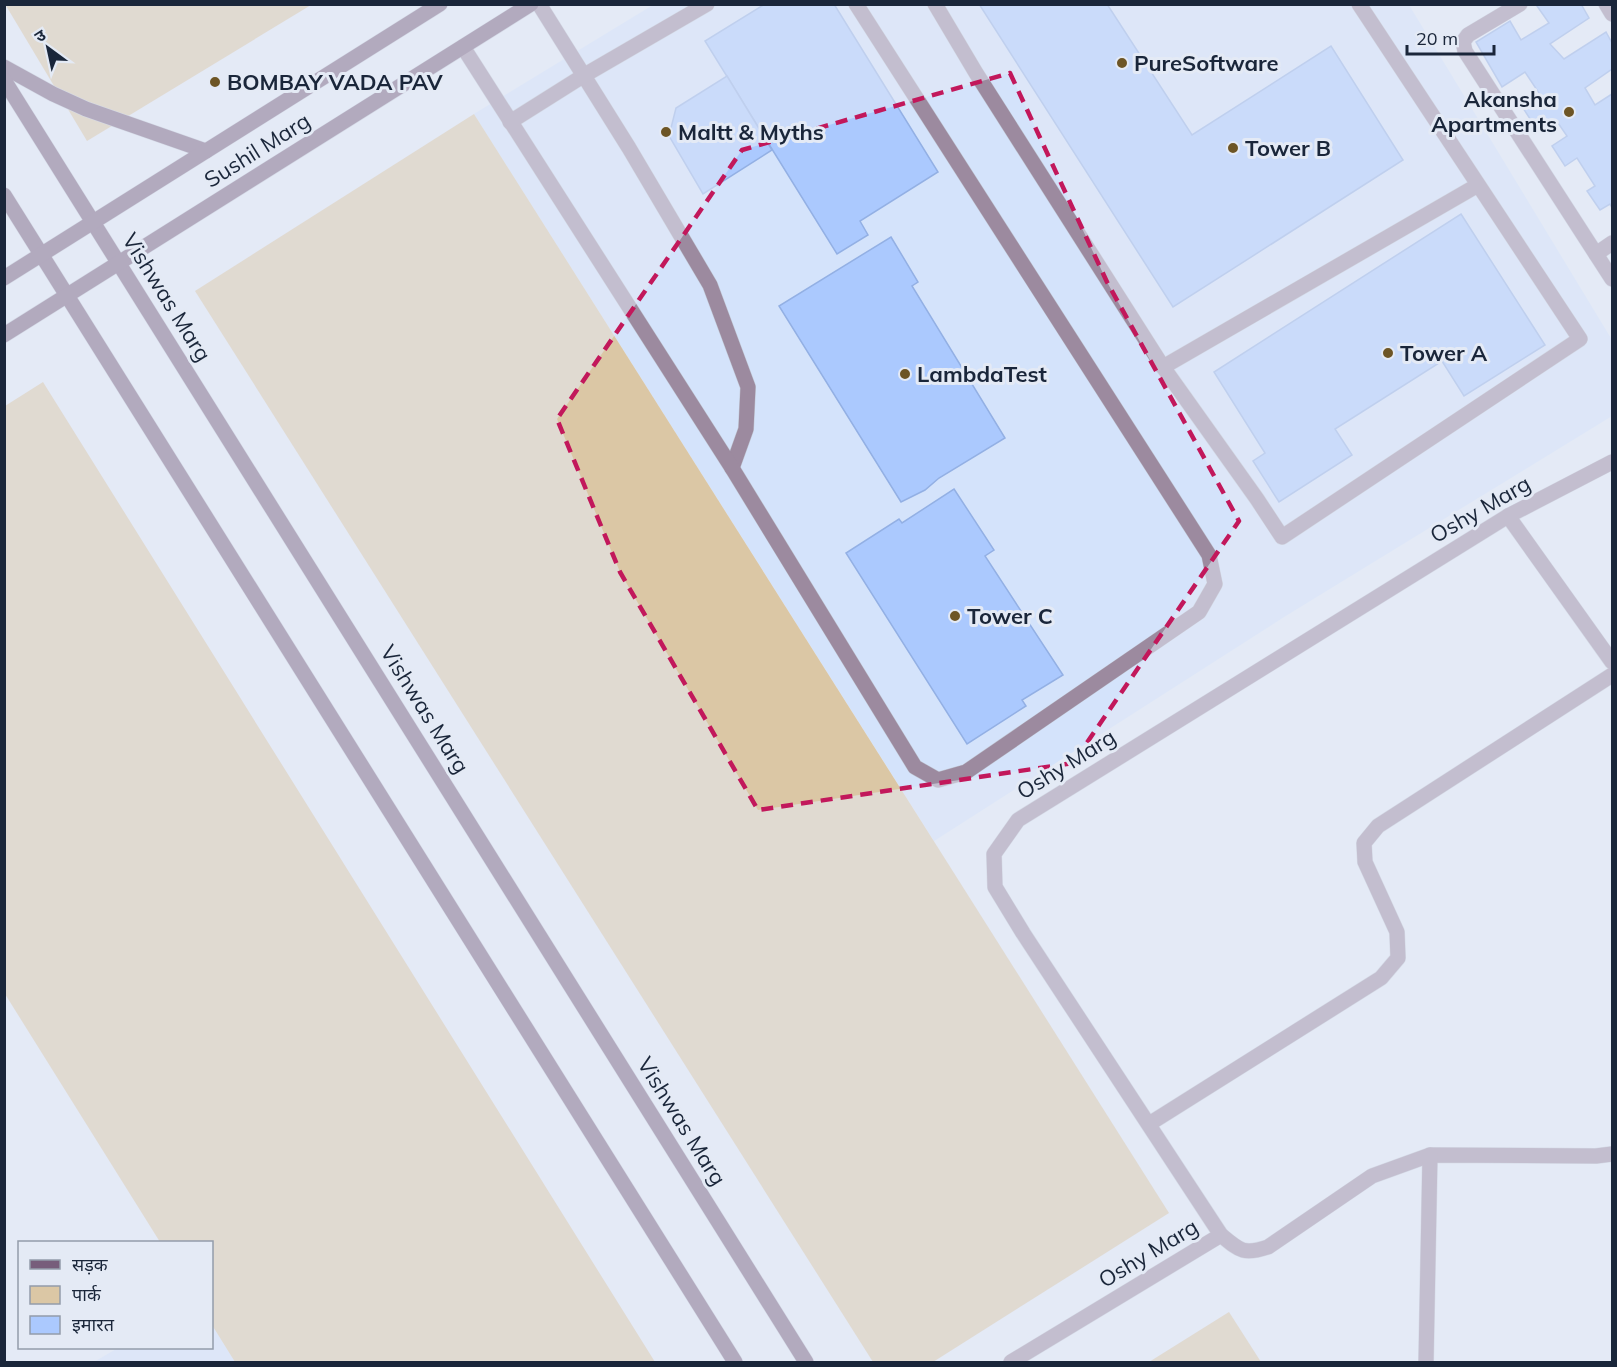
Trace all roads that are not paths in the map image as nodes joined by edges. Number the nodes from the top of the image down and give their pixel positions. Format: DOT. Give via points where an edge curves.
graph roads {
  1 [pos="440,4"];
  2 [pos="531,4"];
  3 [pos="540,4"];
  4 [pos="707,4"];
  5 [pos="856,4"];
  6 [pos="935,4"];
  7 [pos="1359,4"];
  8 [pos="1520,4"];
  9 [pos="1606,4"];
  10 [pos="1612,14"];
  11 [pos="463,47"];
  12 [pos="4,66"];
  13 [pos="583,76"];
  14 [pos="4,80"];
  15 [pos="510,122"];
  16 [pos="206,152"];
  17 [pos="1478,185"];
  18 [pos="4,195"];
  19 [pos="93,222"];
  20 [pos="1612,243"];
  21 [pos="42,254"];
  22 [pos="1596,254"];
  23 [pos="119,263"];
  24 [pos="4,278"];
  25 [pos="1612,279"];
  26 [pos="68,296"];
  27 [pos="4,335"];
  28 [pos="1163,367"];
  29 [pos="1612,462"];
  30 [pos="732,468"];
  31 [pos="1508,516"];
  32 [pos="1612,662"];
  33 [pos="1612,675"];
  34 [pos="1149,1124"];
  35 [pos="1612,1154"];
  36 [pos="1430,1155"];
  37 [pos="1221,1235"];
  38 [pos="735,1362"];
  39 [pos="806,1362"];
  40 [pos="1011,1362"];
  41 [pos="1426,1362"];
  1 -- 16 [label="street, Sushil Marg"];
  2 -- 11 [label="street, Sushil Marg"];
  3 -- 13 [label="street"];
  4 -- 13 [label="street"];
  5 -- 30 [label="street" via="1209,555 1215,584 1199,612 966,772 938,780 915,767"];
  6 -- 28 [label="street"];
  7 -- 17 [label="street"];
  8 -- 22 [label="street" via="1468,35 1463,42 1465,51"];
  9 -- 10 [label="street"];
  11 -- 15 [label="street"];
  11 -- 23 [label="street, Sushil Marg"];
  12 -- 16 [label="street" via="87,109"];
  13 -- 15 [label="street"];
  13 -- 30 [label="street" via="630,147 710,285 748,387 746,429"];
  14 -- 19 [label="street, Vishwas Marg"];
  15 -- 30 [label="street"];
  16 -- 19 [label="street, Sushil Marg"];
  17 -- 28 [label="street"];
  17 -- 28 [label="street" via="1580,339 1282,537"];
  18 -- 21 [label="street"];
  19 -- 21 [label="street, Sushil Marg"];
  19 -- 23 [label="street, Vishwas Marg"];
  20 -- 22 [label="street"];
  21 -- 24 [label="street, Sushil Marg"];
  21 -- 26 [label="street"];
  22 -- 25 [label="street"];
  23 -- 26 [label="street, Sushil Marg"];
  23 -- 39 [label="street, Vishwas Marg"];
  26 -- 27 [label="street, Sushil Marg"];
  26 -- 38 [label="street"];
  29 -- 31 [label="street, Oshy Marg"];
  31 -- 32 [label="street"];
  31 -- 34 [label="street, Oshy Marg" via="1018,820 994,855 995,887"];
  33 -- 34 [label="street" via="1378,826 1364,843 1365,862 1397,932 1398,958 1381,978"];
  34 -- 37 [label="street, Oshy Marg"];
  35 -- 36 [label="street"];
  36 -- 37 [label="street" via="1372,1176 1268,1247 1251,1252 1238,1250"];
  36 -- 41 [label="street"];
  37 -- 40 [label="street, Oshy Marg"];
}
